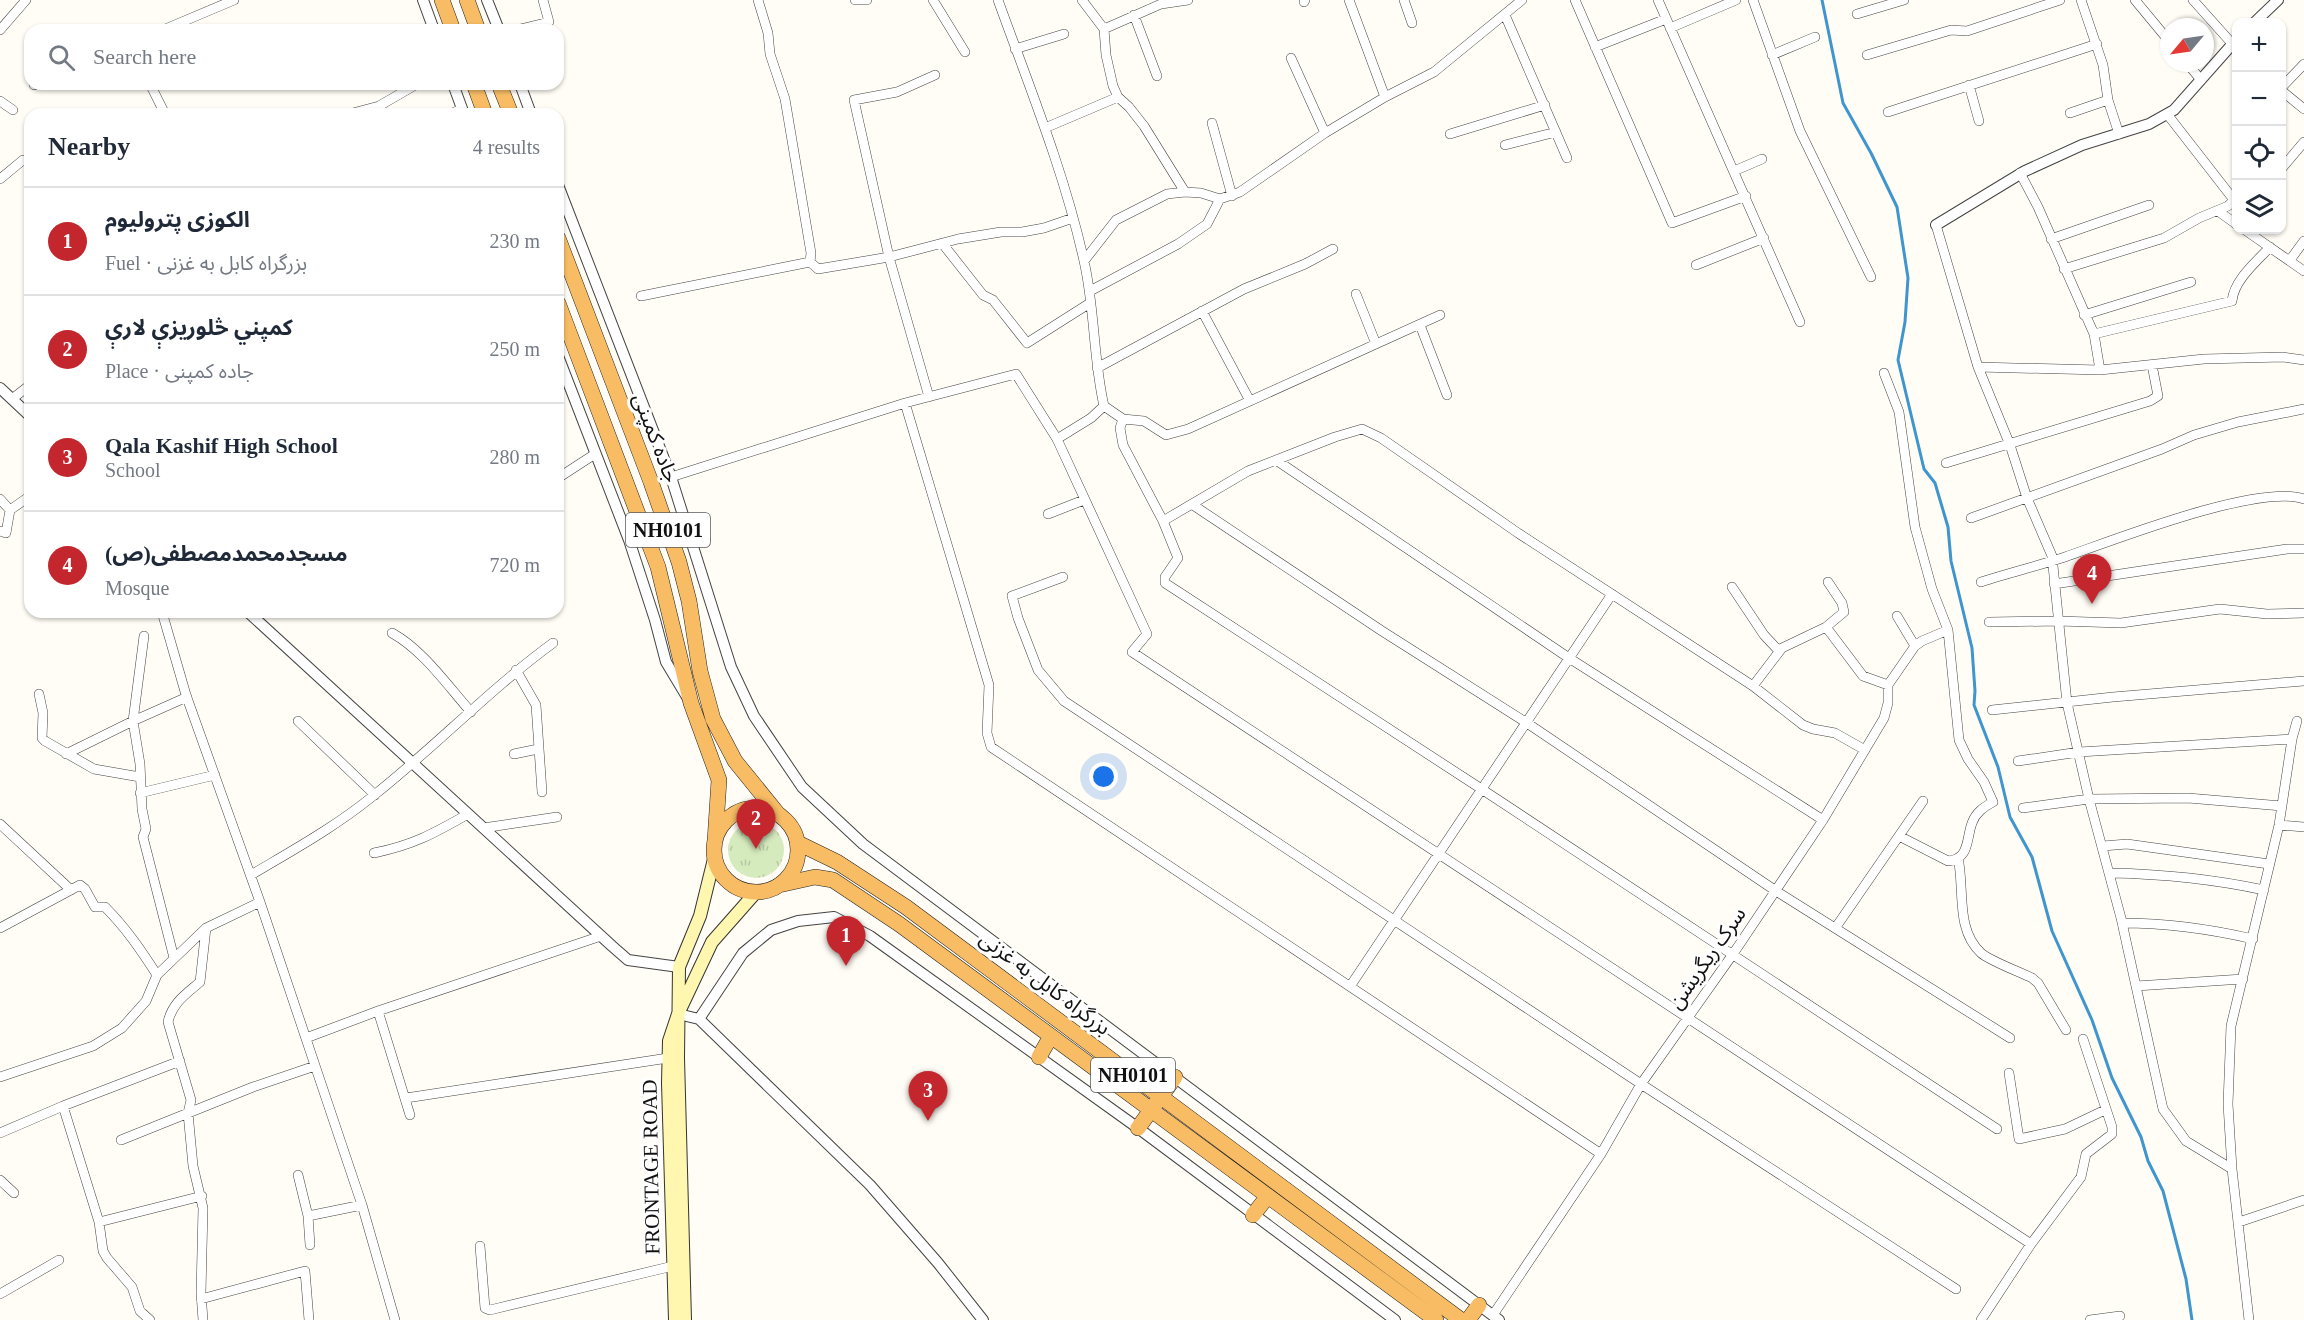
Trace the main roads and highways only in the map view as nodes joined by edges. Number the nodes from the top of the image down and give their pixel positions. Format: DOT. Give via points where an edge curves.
graph roads {
  1 [pos="442,0"];
  2 [pos="467,0"];
  3 [pos="451,24"];
  4 [pos="476,24"];
  5 [pos="476,90"];
  6 [pos="501,90"];
  7 [pos="483,108"];
  8 [pos="509,108"];
  9 [pos="564,254"];
  10 [pos="564,319"];
  11 [pos="778,814"];
  12 [pos="798,843"];
  13 [pos="715,848"];
  14 [pos="779,885"];
  15 [pos="757,891"];
  16 [pos="678,1014"];
  17 [pos="1051,1036"];
  18 [pos="1039,1057"];
  19 [pos="1175,1077"];
  20 [pos="1161,1096"];
  21 [pos="1151,1109"];
  22 [pos="1138,1128"];
  23 [pos="1268,1196"];
  24 [pos="1253,1215"];
  25 [pos="1479,1305"];
  26 [pos="1441,1316"];
  27 [pos="675,1320"];
  28 [pos="685,1320"];
  29 [pos="1461,1320"];
  30 [pos="1468,1320"];
  1 -- 3 [label="highway"];
  2 -- 4 [label="highway"];
  5 -- 7 [label="highway"];
  6 -- 8 [label="highway"];
  9 -- 11 [label="highway, جاده کمپنی / NH0101" via="679,562 713,719 735,761"];
  10 -- 13 [label="highway, جاده کمپنی / NH0101" via="658,567 691,703 719,780"];
  11 -- 12 [label="highway, NH0101" via="788,822"];
  11 -- 13 [label="highway" via="760,808 740,811 724,823"];
  12 -- 14 [label="highway" via="794,867"];
  12 -- 20 [label="highway, بزرگراه کابل به غزنی / NH0101" via="837,861 906,907"];
  13 -- 15 [label="highway" via="726,878 740,888"];
  13 -- 16 [label="main road" via="700,916 679,967"];
  14 -- 15 [label="highway, NH0101"];
  14 -- 17 [label="highway, بزرگراه کابل به غزنی / NH0101" via="815,877 834,880"];
  15 -- 16 [label="main road" via="712,942"];
  16 -- 27 [label="main road, FRONTAGE ROAD" via="668,1058"];
  16 -- 28 [label="main road"];
  17 -- 18 [label="highway"];
  17 -- 21 [label="highway, بزرگراه کابل به غزنی / NH0101"];
  19 -- 20 [label="highway"];
  20 -- 21 [label="highway"];
  20 -- 26 [label="highway, بزرگراه کابل به غزنی / NH0101"];
  21 -- 22 [label="highway"];
  21 -- 23 [label="highway, بزرگراه کابل به غزنی / NH0101"];
  23 -- 24 [label="highway"];
  23 -- 26 [label="highway, بزرگراه کابل به غزنی / NH0101"];
  25 -- 30 [label="highway"];
  26 -- 29 [label="highway, بزرگراه کابل به غزنی / NH0101"];
}
